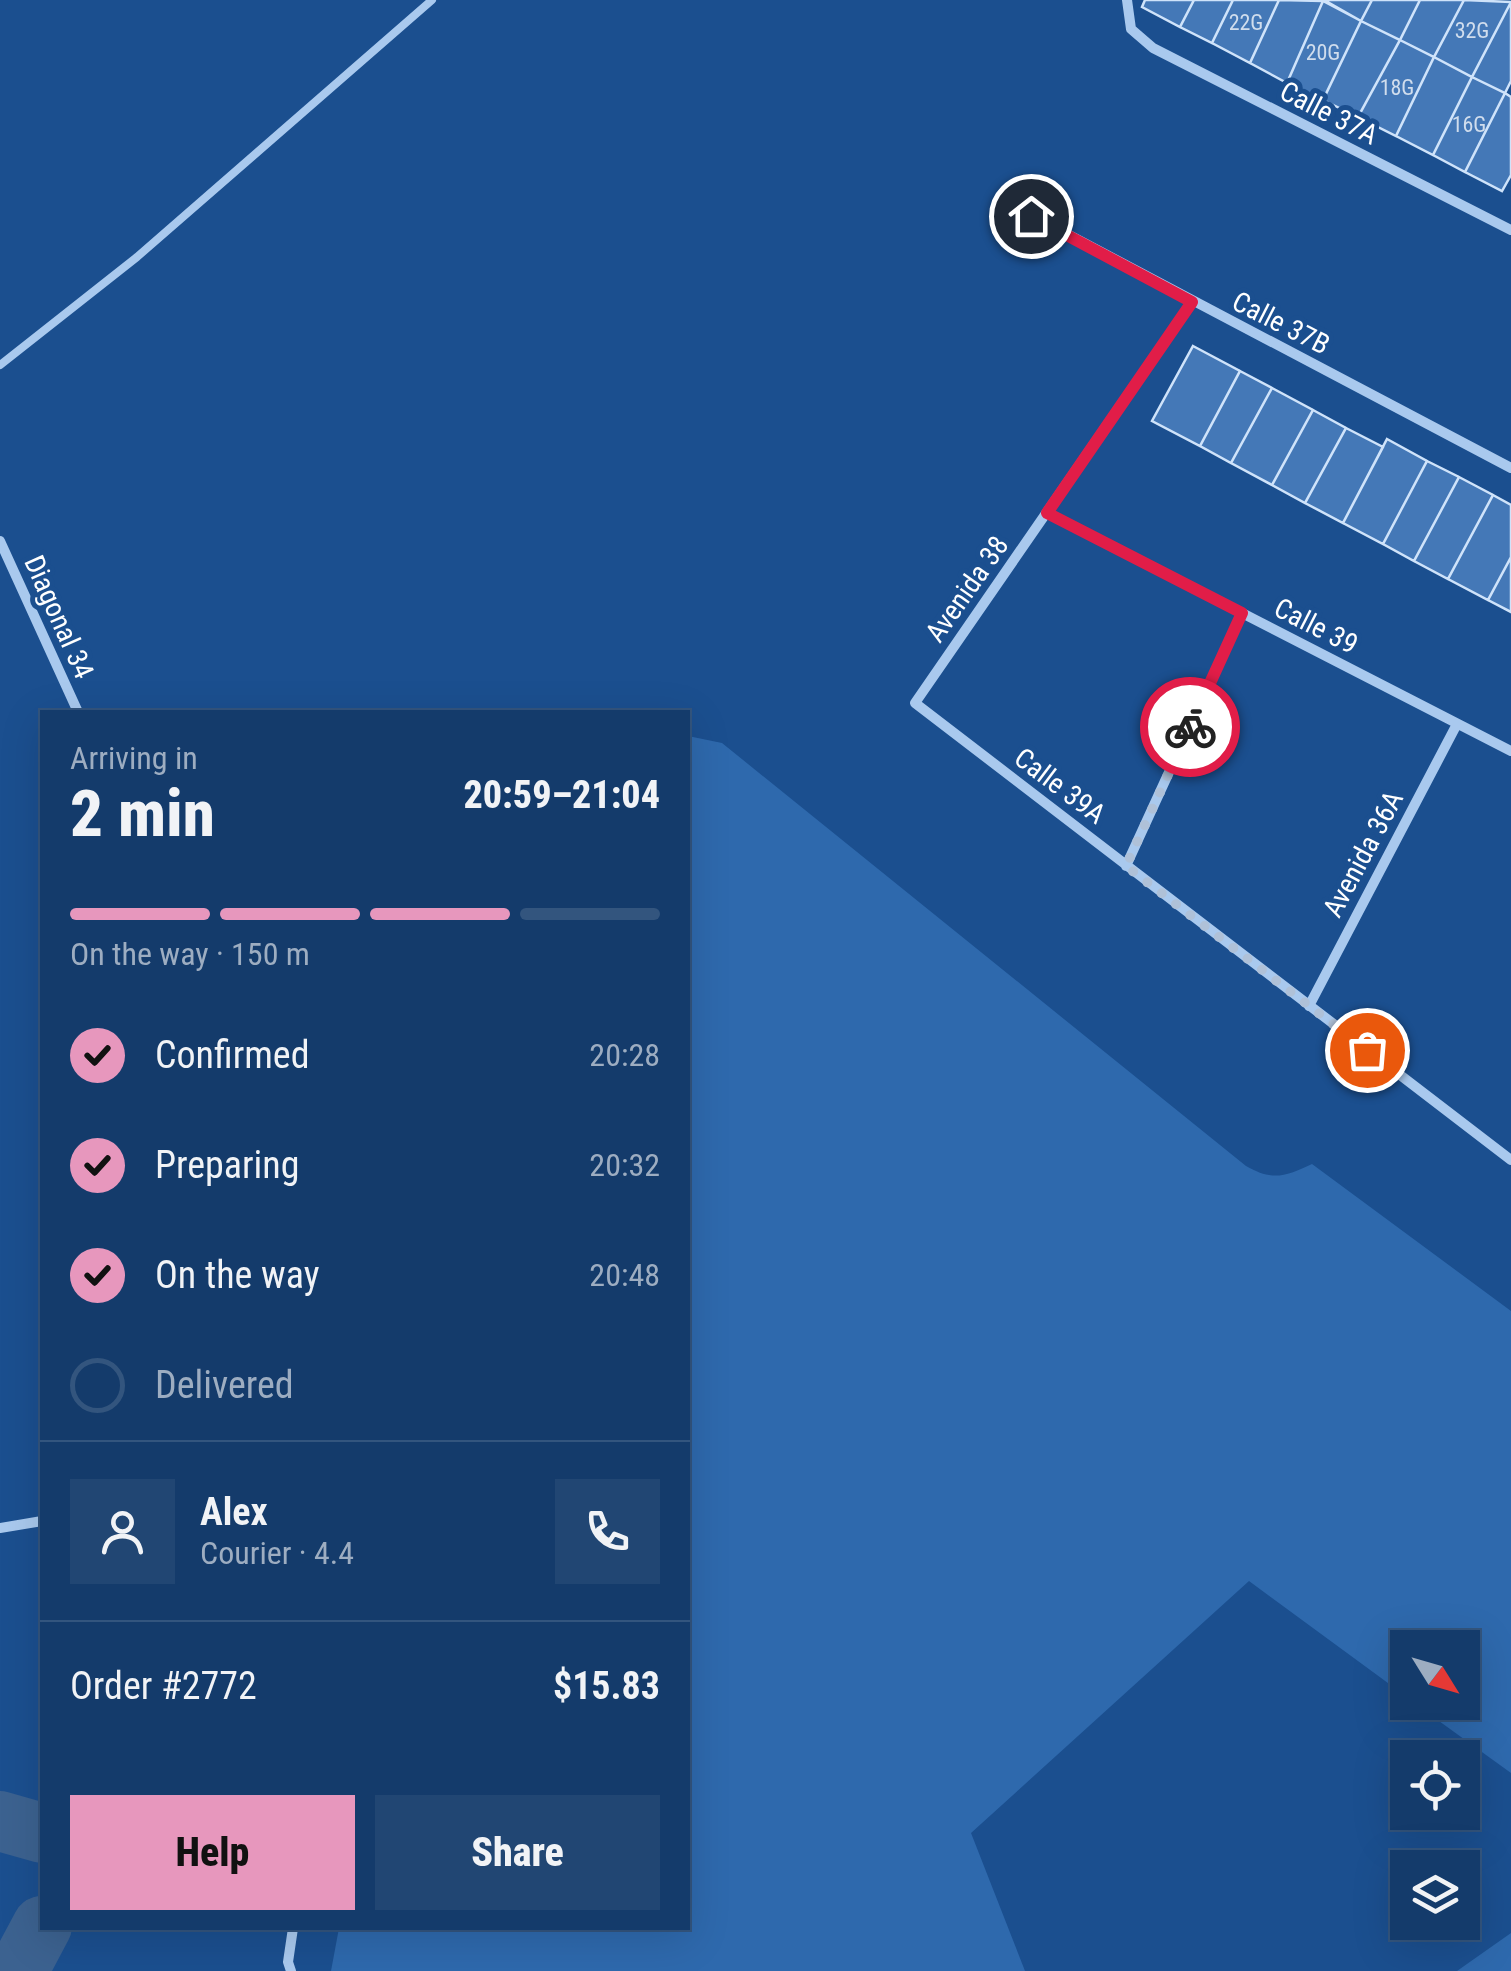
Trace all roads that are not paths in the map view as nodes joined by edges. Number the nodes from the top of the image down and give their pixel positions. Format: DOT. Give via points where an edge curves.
graph roads {
  1 [pos="432,0"];
  2 [pos="1127,0"];
  3 [pos="1031,216"];
  4 [pos="1511,230"];
  5 [pos="1192,302"];
  6 [pos="0,366"];
  7 [pos="1511,468"];
  8 [pos="1047,513"];
  9 [pos="0,541"];
  10 [pos="1242,613"];
  11 [pos="914,704"];
  12 [pos="77,710"];
  13 [pos="1457,724"];
  14 [pos="1511,751"];
  15 [pos="1126,866"];
  16 [pos="1309,1006"];
  17 [pos="1511,1160"];
  18 [pos="40,1521"];
  19 [pos="0,1528"];
  20 [pos="292,1930"];
  21 [pos="291,1971"];
  1 -- 6 [label="lane" via="137,257"];
  2 -- 4 [label="street, Calle 37A" via="1131,29 1153,48"];
  3 -- 5 [label="street, Calle 37B"];
  5 -- 7 [label="street, Calle 37B"];
  5 -- 8 [label="street, Avenida 38"];
  8 -- 10 [label="street, Calle 39"];
  8 -- 11 [label="street, Avenida 38"];
  9 -- 12 [label="street, Diagonal 34"];
  10 -- 13 [label="street, Calle 39"];
  10 -- 15 [label="street"];
  11 -- 15 [label="street, Calle 39A"];
  13 -- 14 [label="street, Calle 39"];
  13 -- 16 [label="street, Avenida 36A"];
  15 -- 16 [label="street, Calle 39A"];
  16 -- 17 [label="street, Calle 39A"];
  18 -- 19 [label="street"];
  20 -- 21 [label="street"];
}
